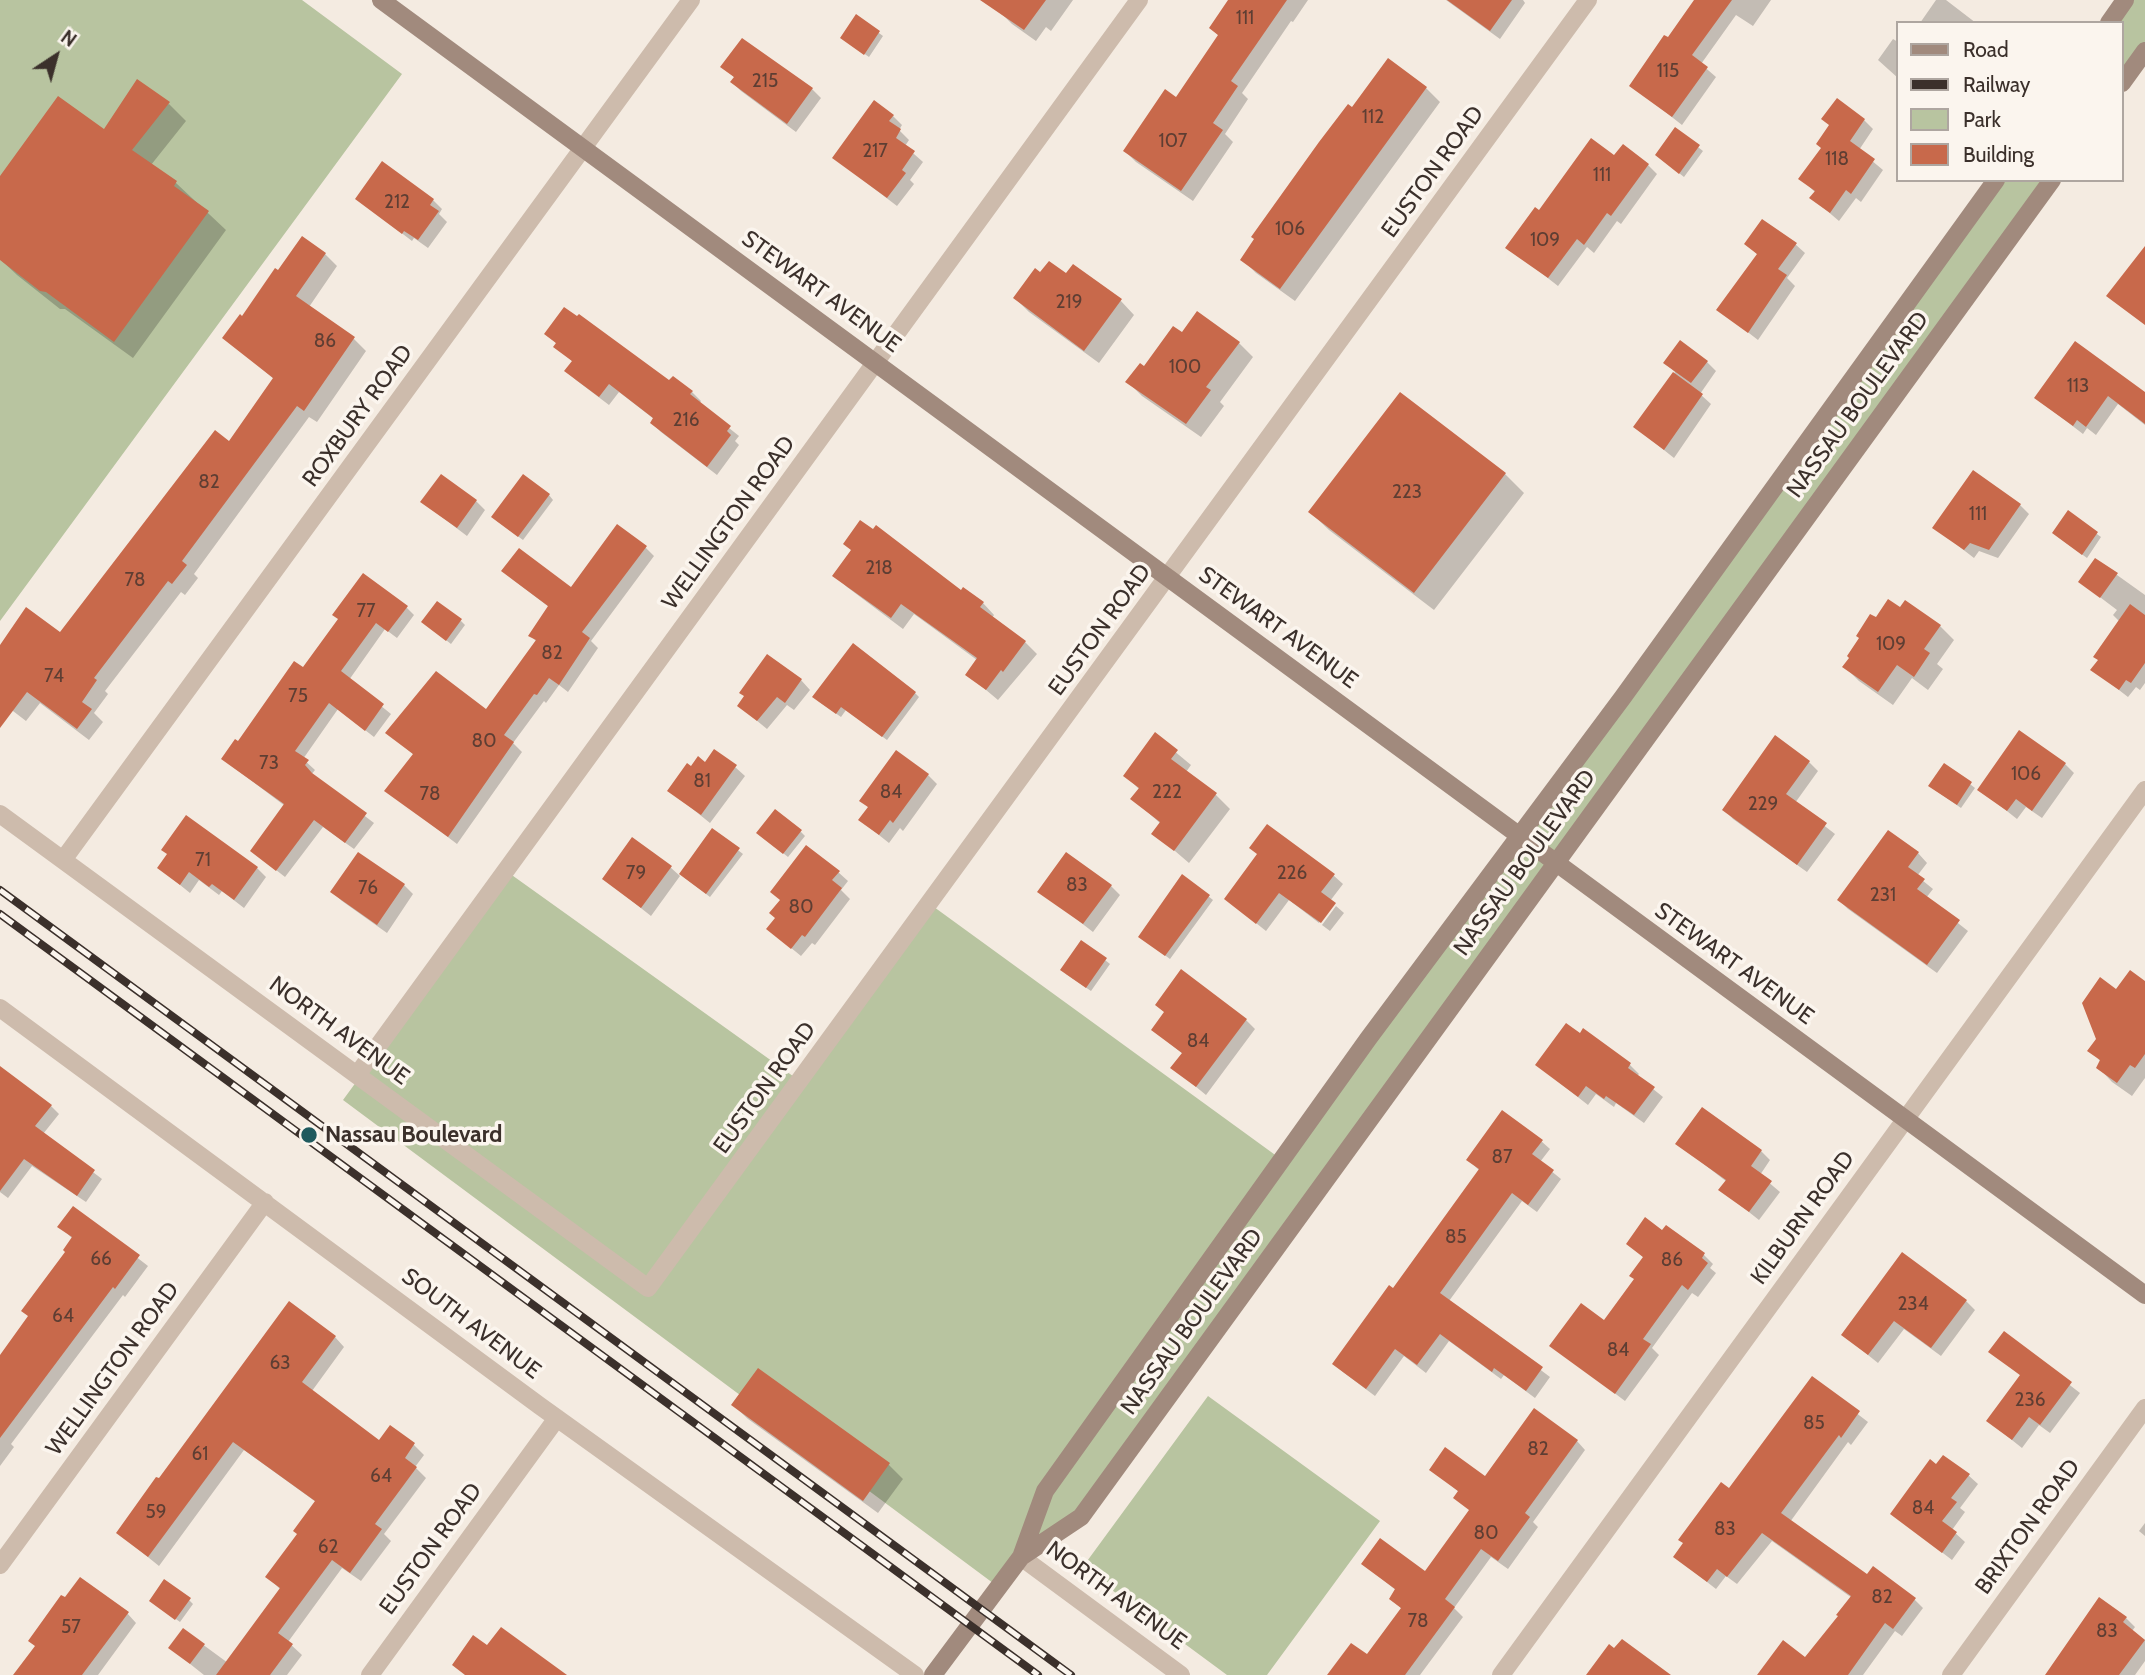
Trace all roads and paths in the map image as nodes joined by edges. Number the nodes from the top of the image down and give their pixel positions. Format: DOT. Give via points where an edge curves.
graph roads {
  1 [pos="381,0"];
  2 [pos="691,0"];
  3 [pos="1139,0"];
  4 [pos="1588,0"];
  5 [pos="2125,0"];
  6 [pos="2110,21"];
  7 [pos="2145,51"];
  8 [pos="2124,80"];
  9 [pos="584,148"];
  10 [pos="1995,182"];
  11 [pos="2051,182"];
  12 [pos="876,363"];
  13 [pos="1168,578"];
  14 [pos="2145,790"];
  15 [pos="0,814"];
  16 [pos="1521,837"];
  17 [pos="63,860"];
  18 [pos="1555,863"];
  19 [pos="0,1008"];
  20 [pos="357,1075"];
  21 [pos="1906,1119"];
  22 [pos="265,1202"];
  23 [pos="649,1288"];
  24 [pos="2145,1295"];
  25 [pos="2145,1408"];
  26 [pos="557,1418"];
  27 [pos="1021,1557"];
  28 [pos="0,1565"];
  29 [pos="369,1675"];
  30 [pos="915,1675"];
  31 [pos="933,1675"];
  32 [pos="1181,1675"];
  33 [pos="1501,1675"];
  34 [pos="1951,1675"];
  1 -- 9 [label="main road, STEWART AVENUE"];
  2 -- 9 [label="street, ROXBURY ROAD"];
  3 -- 12 [label="street, WELLINGTON ROAD"];
  4 -- 13 [label="street, EUSTON ROAD"];
  5 -- 6 [label="main road"];
  7 -- 8 [label="main road"];
  9 -- 12 [label="main road, STEWART AVENUE"];
  9 -- 17 [label="street, ROXBURY ROAD"];
  10 -- 16 [label="main road, NASSAU BOULEVARD"];
  11 -- 18 [label="main road, NASSAU BOULEVARD"];
  12 -- 13 [label="main road, STEWART AVENUE"];
  12 -- 20 [label="street, WELLINGTON ROAD"];
  13 -- 16 [label="main road, STEWART AVENUE"];
  13 -- 23 [label="street, EUSTON ROAD"];
  14 -- 21 [label="street, KILBURN ROAD"];
  15 -- 17 [label="street, NORTH AVENUE"];
  16 -- 18 [label="main road, STEWART AVENUE"];
  16 -- 27 [label="main road, NASSAU BOULEVARD" via="1368,1039 1045,1491"];
  17 -- 20 [label="street, NORTH AVENUE"];
  18 -- 21 [label="main road, STEWART AVENUE"];
  18 -- 27 [label="main road, NASSAU BOULEVARD" via="1081,1517"];
  19 -- 22 [label="street, SOUTH AVENUE"];
  20 -- 23 [label="street, NORTH AVENUE"];
  21 -- 24 [label="main road, STEWART AVENUE"];
  21 -- 33 [label="street, KILBURN ROAD"];
  22 -- 26 [label="street, SOUTH AVENUE"];
  22 -- 28 [label="street, WELLINGTON ROAD"];
  25 -- 34 [label="street, BRIXTON ROAD"];
  26 -- 29 [label="street, EUSTON ROAD"];
  26 -- 30 [label="street, SOUTH AVENUE"];
  27 -- 31 [label="main road, NASSAU BOULEVARD"];
  27 -- 32 [label="street, NORTH AVENUE"];
}
